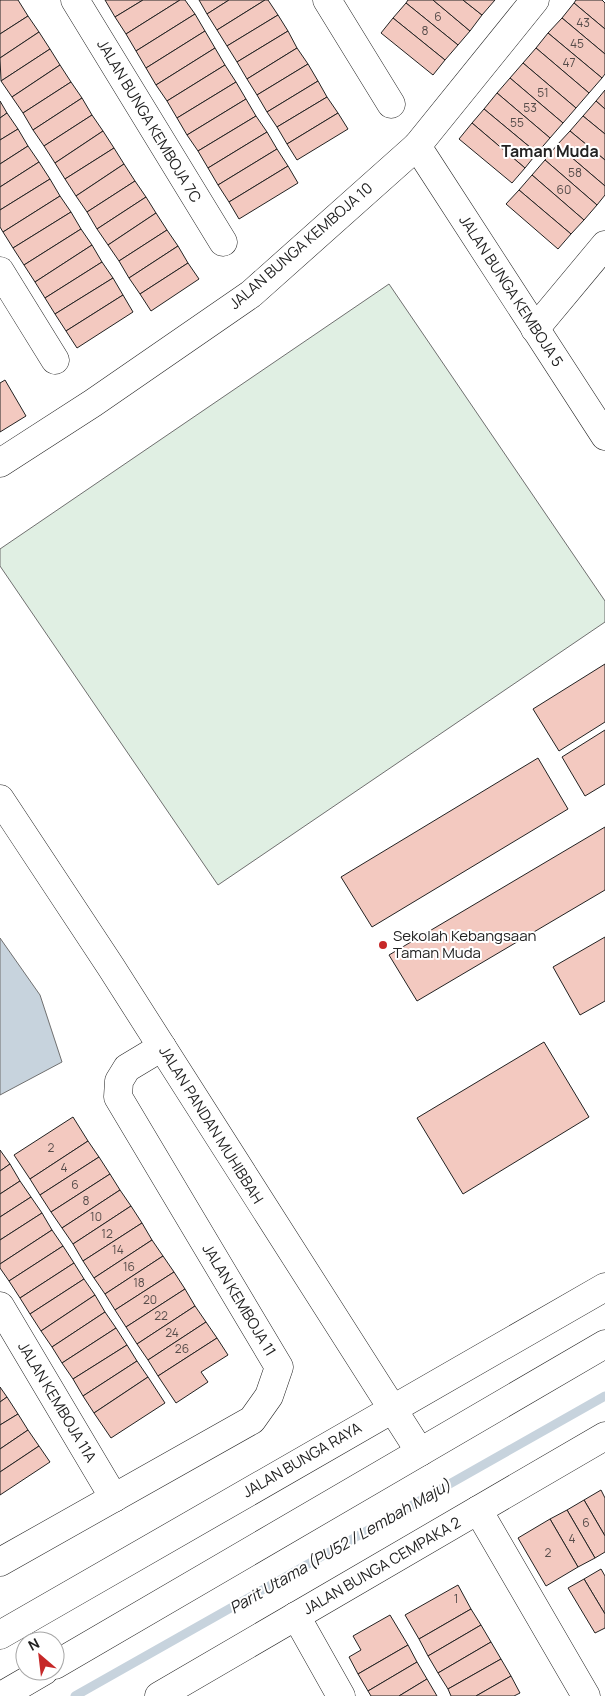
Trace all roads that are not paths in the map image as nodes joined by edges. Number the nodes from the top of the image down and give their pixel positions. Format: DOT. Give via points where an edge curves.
graph roads {
  1 [pos="75,0"];
  2 [pos="327,0"];
  3 [pos="536,0"];
  4 [pos="391,104"];
  5 [pos="417,146"];
  6 [pos="223,242"];
  7 [pos="605,245"];
  8 [pos="0,270"];
  9 [pos="535,329"];
  10 [pos="55,360"];
  11 [pos="605,436"];
  12 [pos="0,463"];
  13 [pos="0,799"];
  14 [pos="162,1047"];
  15 [pos="605,1287"];
  16 [pos="0,1306"];
  17 [pos="605,1344"];
  18 [pos="393,1408"];
  19 [pos="605,1436"];
  20 [pos="420,1452"];
  21 [pos="114,1498"];
  22 [pos="478,1510"];
  23 [pos="0,1562"];
  24 [pos="296,1616"];
  25 [pos="0,1635"];
  26 [pos="65,1659"];
  27 [pos="27,1681"];
  28 [pos="605,1688"];
  29 [pos="2,1696"];
  30 [pos="159,1696"];
  31 [pos="341,1696"];
  32 [pos="586,1696"];
  33 [pos="592,1696"];
  1 -- 6 [label="street, JALAN BUNGA KEMBOJA 7C"];
  2 -- 4 [label="street"];
  3 -- 5 [label="street, JALAN BUNGA KEMBOJA 10"];
  5 -- 9 [label="street, JALAN BUNGA KEMBOJA 5"];
  5 -- 12 [label="street, JALAN BUNGA KEMBOJA 10" via="251,294"];
  7 -- 9 [label="street"];
  8 -- 10 [label="street"];
  9 -- 11 [label="street, JALAN BUNGA KEMBOJA 5"];
  13 -- 14 [label="street, JALAN PANDAN MUHIBBAH"];
  14 -- 18 [label="street, JALAN PANDAN MUHIBBAH"];
  14 -- 21 [label="street, JALAN KEMBOJA 11" via="127,1068 119,1081 118,1096 279,1367 269,1396 252,1420"];
  15 -- 18 [label="street, JALAN BUNGA RAYA"];
  16 -- 21 [label="street, JALAN KEMBOJA 11A"];
  17 -- 20 [label="street"];
  18 -- 20 [label="street, JALAN PANDAN MUHIBBAH"];
  18 -- 25 [label="street, JALAN BUNGA RAYA"];
  19 -- 22 [label="street, JALAN BUNGA CEMPAKA 2"];
  20 -- 26 [label="street"];
  21 -- 23 [label="street, JALAN KEMBOJA 11"];
  22 -- 24 [label="street, JALAN BUNGA CEMPAKA 2"];
  22 -- 32 [label="street"];
  24 -- 30 [label="street, JALAN BUNGA CEMPAKA 2"];
  24 -- 31 [label="street"];
  27 -- 29 [label="street"];
  28 -- 33 [label="street"];
}
